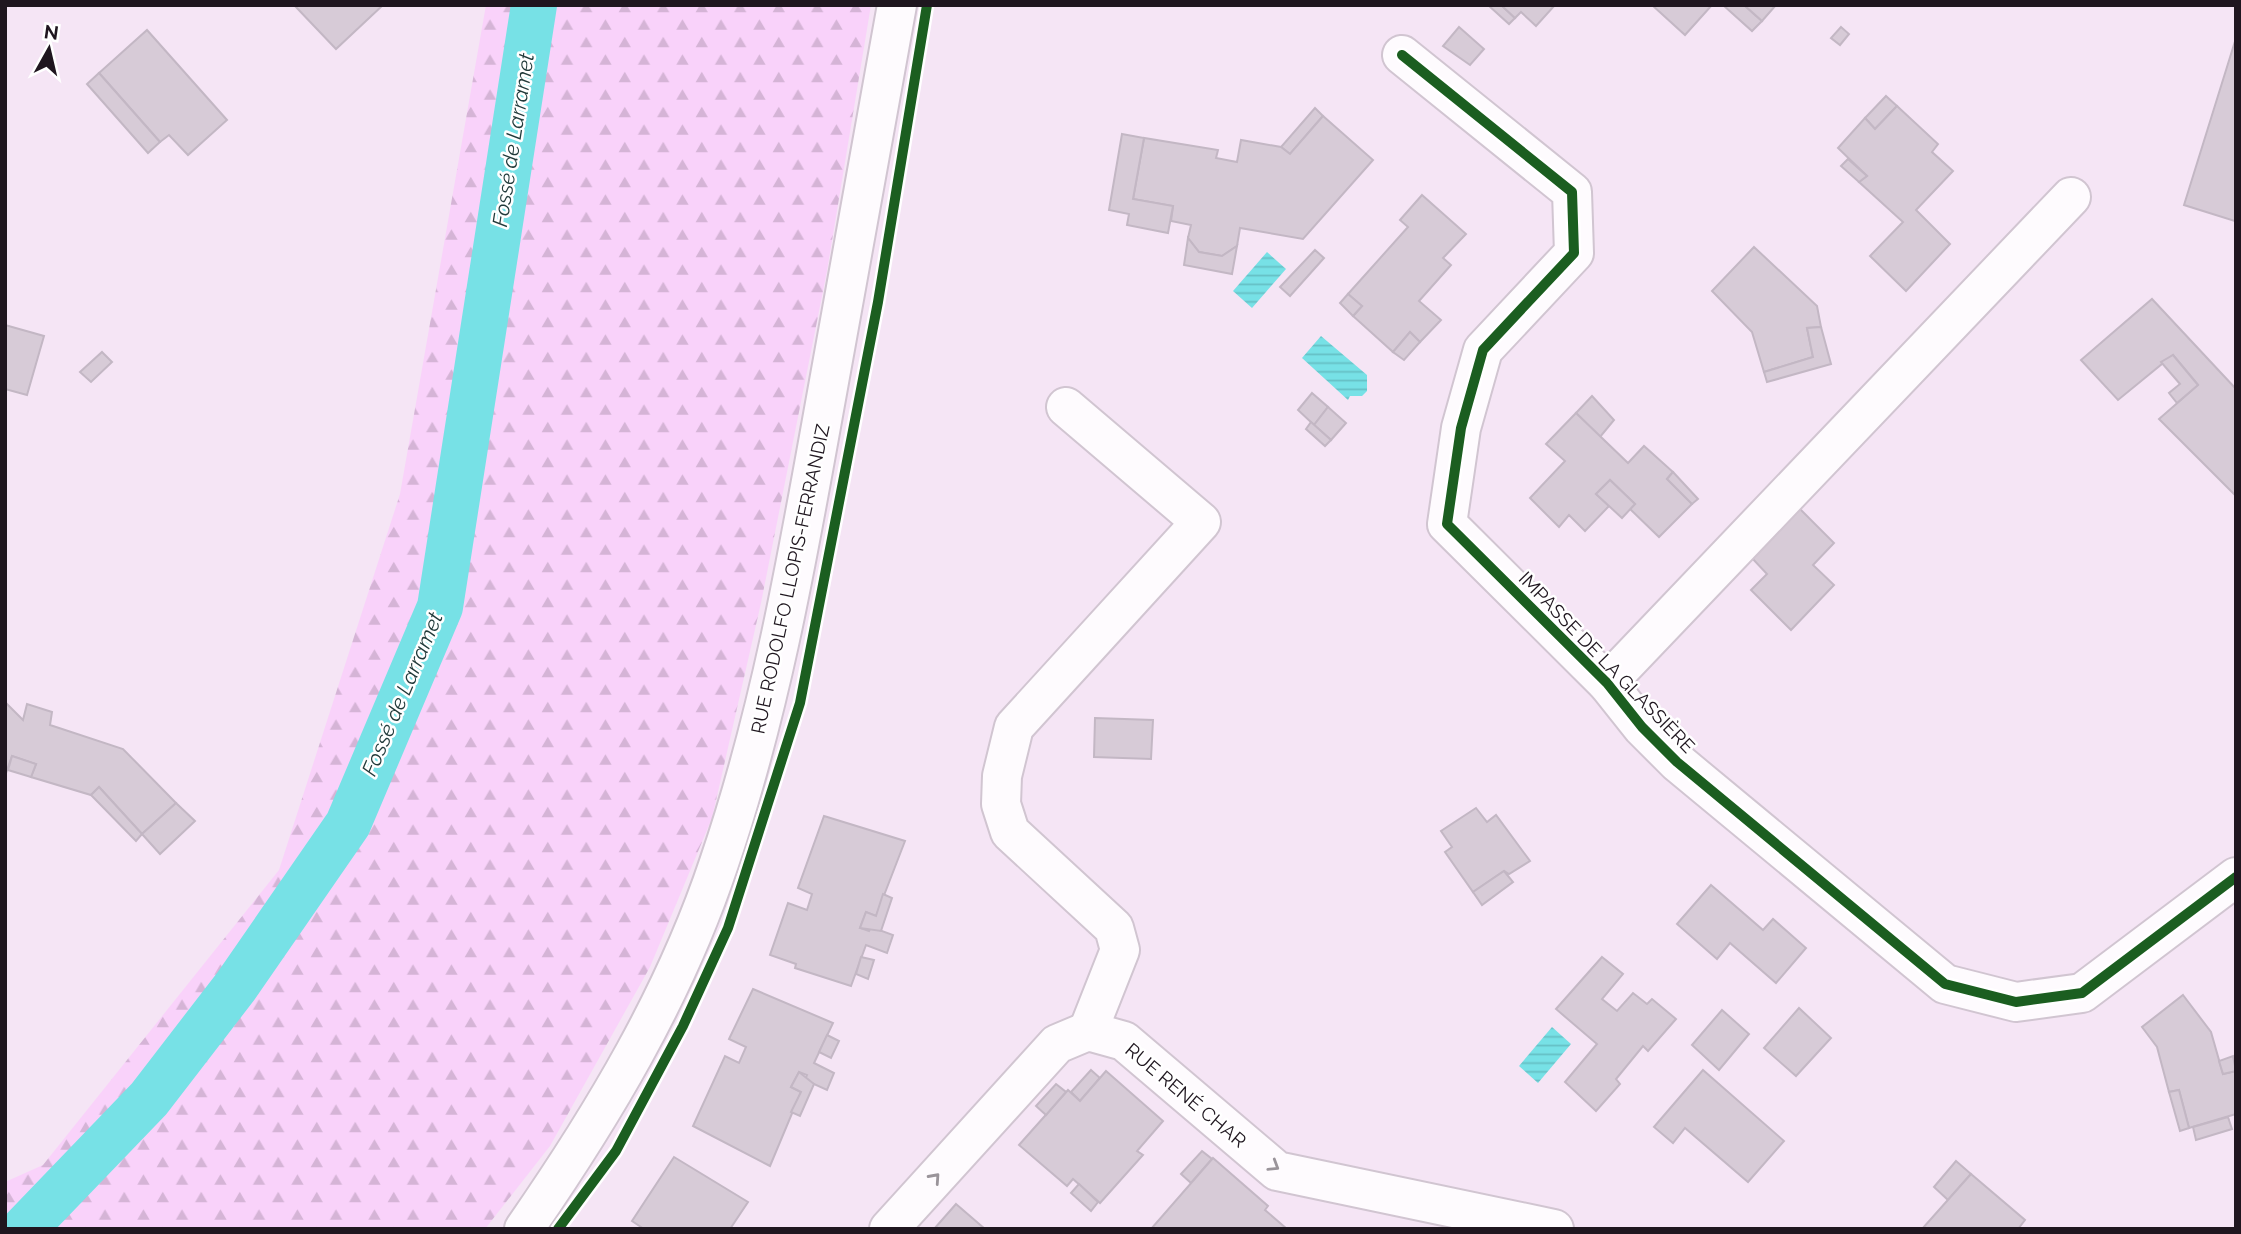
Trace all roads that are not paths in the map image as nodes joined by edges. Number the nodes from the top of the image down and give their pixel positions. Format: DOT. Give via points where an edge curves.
graph roads {
  1 [pos="897,5"];
  2 [pos="1402,55"];
  3 [pos="2071,197"];
  4 [pos="1066,407"];
  5 [pos="1607,683"];
  6 [pos="2236,877"];
  7 [pos="1088,1031"];
  8 [pos="524,1229"];
  9 [pos="889,1229"];
  10 [pos="1555,1229"];
  1 -- 8 [label="street, RUE RODOLFO LLOPIS-FERRANDIZ" via="772,683 719,866 635,1053 576,1154"];
  2 -- 5 [label="street, IMPASSE DE LA GLASSIÈRE" via="1572,192 1574,253 1483,350 1461,428 1447,524"];
  3 -- 5 [label="street, IMPASSE DE LA GLASSIÈRE"];
  4 -- 7 [label="street" via="1201,522 1014,727 1002,776 1001,804 1010,832 1114,928 1119,950"];
  5 -- 6 [label="street, IMPASSE DE LA GLASSIÈRE" via="1677,762 1945,984 2016,1002 2082,993"];
  9 -- 7 [label="street, one-way" via="1056,1044"];
  7 -- 10 [label="street, RUE RENÉ CHAR, one-way" via="1124,1041 1277,1171"];
}
